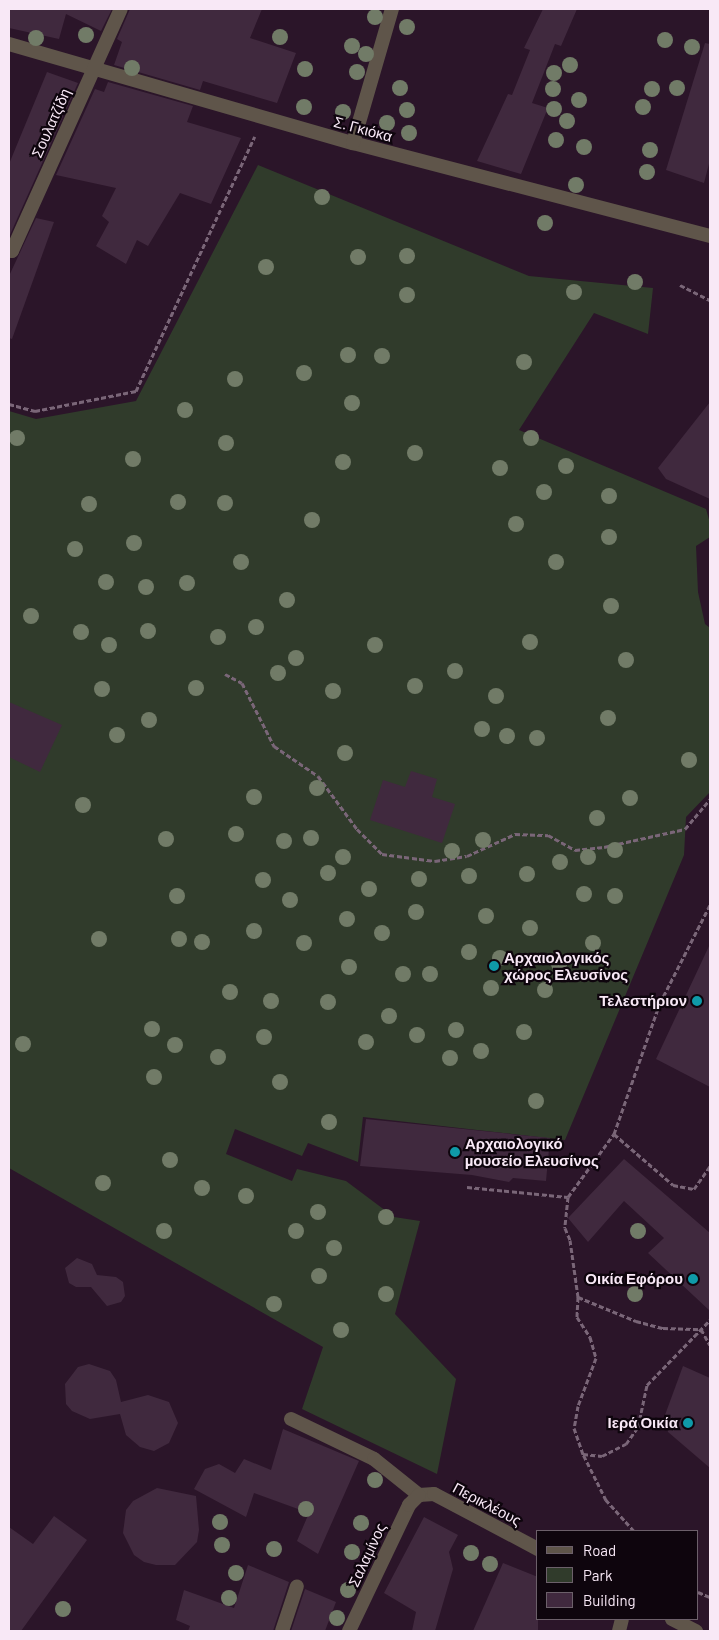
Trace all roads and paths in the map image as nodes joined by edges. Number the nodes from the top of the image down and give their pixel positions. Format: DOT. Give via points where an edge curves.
graph roads {
  1 [pos="121,9"];
  2 [pos="392,9"];
  3 [pos="9,44"];
  4 [pos="93,71"];
  5 [pos="263,117"];
  6 [pos="354,143"];
  7 [pos="710,236"];
  8 [pos="10,250"];
  9 [pos="680,285"];
  10 [pos="710,300"];
  11 [pos="9,404"];
  12 [pos="225,674"];
  13 [pos="710,799"];
  14 [pos="710,905"];
  15 [pos="614,1134"];
  16 [pos="710,1166"];
  17 [pos="467,1187"];
  18 [pos="568,1197"];
  19 [pos="578,1297"];
  20 [pos="710,1320"];
  21 [pos="701,1330"];
  22 [pos="710,1345"];
  23 [pos="291,1419"];
  24 [pos="582,1454"];
  25 [pos="419,1495"];
  26 [pos="633,1530"];
  27 [pos="536,1548"];
  28 [pos="297,1586"];
  29 [pos="674,1620"];
  30 [pos="282,1631"];
  31 [pos="349,1631"];
  32 [pos="696,1631"];
  1 -- 4 [label="street, Σουλατζίδη"];
  2 -- 6 [label="street"];
  3 -- 4 [label="street, Σ. Γκιόκα"];
  4 -- 5 [label="street, Σ. Γκιόκα"];
  4 -- 8 [label="street, Σουλατζίδη"];
  5 -- 6 [label="street, Σ. Γκιόκα"];
  5 -- 11 [label="path" via="136,391 35,411"];
  6 -- 7 [label="street, Σ. Γκιόκα"];
  9 -- 10 [label="path"];
  12 -- 13 [label="path" via="242,683 274,746 318,776 357,828 382,854 435,861 468,856 515,834 548,835 575,850 604,847 685,829"];
  14 -- 15 [label="path" via="660,1004"];
  15 -- 16 [label="path" via="673,1185 694,1189"];
  15 -- 18 [label="path"];
  17 -- 18 [label="path"];
  18 -- 19 [label="path" via="565,1228 570,1240"];
  19 -- 21 [label="path" via="636,1321 663,1328"];
  19 -- 24 [label="path" via="577,1317 590,1337 596,1358 578,1406 574,1428"];
  20 -- 21 [label="path"];
  21 -- 22 [label="path"];
  21 -- 24 [label="path" via="647,1384 638,1427 626,1444 602,1456"];
  23 -- 25 [label="street" via="374,1459"];
  24 -- 26 [label="path" via="606,1500"];
  25 -- 27 [label="street, Περικλέους" via="434,1494"];
  25 -- 31 [label="street, Σαλαμίνος" via="409,1505"];
  28 -- 30 [label="street"];
  29 -- 32 [label="street"];
}
